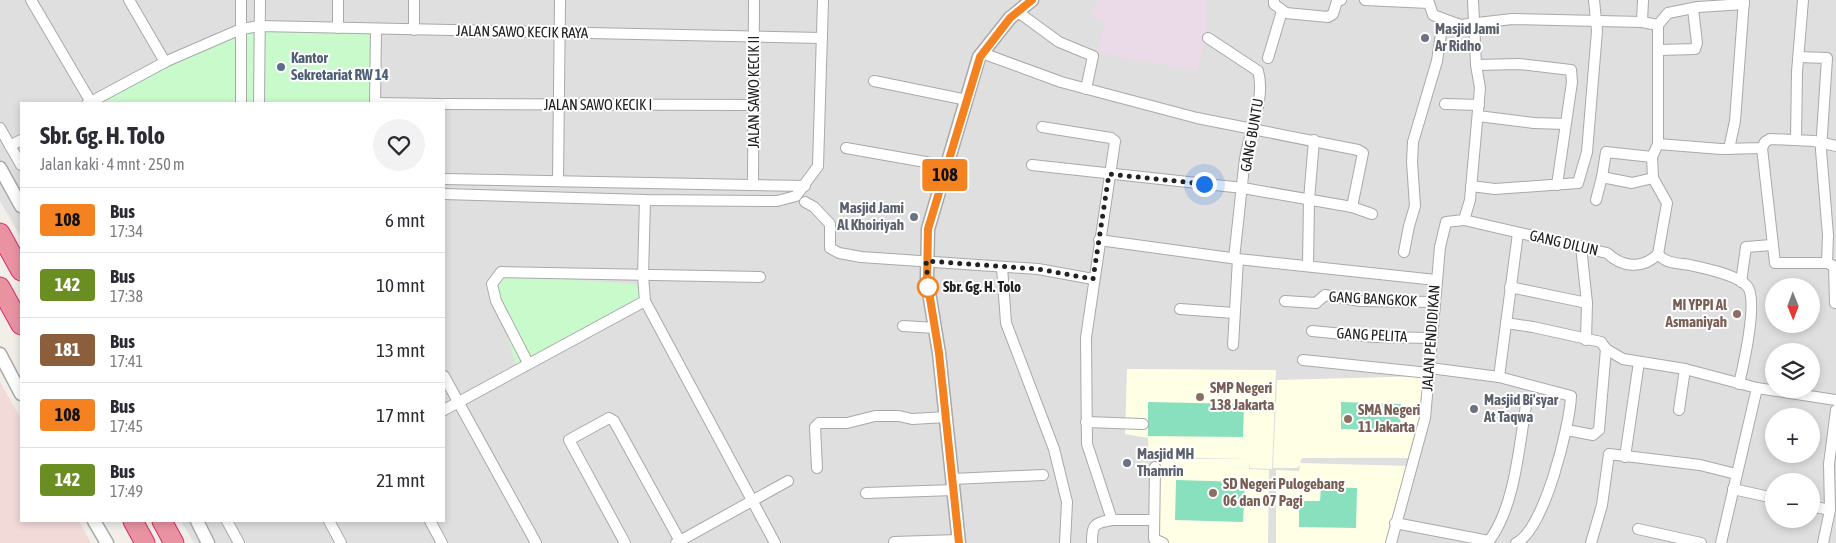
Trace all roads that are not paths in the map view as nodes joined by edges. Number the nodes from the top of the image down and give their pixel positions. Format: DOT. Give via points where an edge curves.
graph roads {
  1 [pos="31,0"];
  2 [pos="129,0"];
  3 [pos="241,0"];
  4 [pos="260,0"];
  5 [pos="338,0"];
  6 [pos="414,0"];
  7 [pos="560,0"];
  8 [pos="754,0"];
  9 [pos="823,0"];
  10 [pos="1032,0"];
  11 [pos="1274,0"];
  12 [pos="1341,0"];
  13 [pos="1365,0"];
  14 [pos="1473,0"];
  15 [pos="1594,0"];
  16 [pos="1644,0"];
  17 [pos="1804,0"];
  18 [pos="1387,1"];
  19 [pos="1744,2"];
  20 [pos="1693,9"];
  21 [pos="1282,11"];
  22 [pos="1018,12"];
  23 [pos="1443,20"];
  24 [pos="1595,22"];
  25 [pos="1642,22"];
  26 [pos="1475,24"];
  27 [pos="1658,24"];
  28 [pos="260,26"];
  29 [pos="338,28"];
  30 [pos="241,29"];
  31 [pos="376,29"];
  32 [pos="414,30"];
  33 [pos="559,33"];
  34 [pos="754,36"];
  35 [pos="822,38"];
  36 [pos="1208,38"];
  37 [pos="1659,50"];
  38 [pos="982,53"];
  39 [pos="1799,57"];
  40 [pos="1268,58"];
  41 [pos="165,62"];
  42 [pos="1476,65"];
  43 [pos="874,81"];
  44 [pos="1086,89"];
  45 [pos="967,100"];
  46 [pos="89,102"];
  47 [pos="92,102"];
  48 [pos="241,102"];
  49 [pos="259,102"];
  50 [pos="376,102"];
  51 [pos="445,104"];
  52 [pos="1445,104"];
  53 [pos="559,105"];
  54 [pos="753,105"];
  55 [pos="1479,106"];
  56 [pos="1478,116"];
  57 [pos="1565,124"];
  58 [pos="1042,127"];
  59 [pos="1253,127"];
  60 [pos="0,128"];
  61 [pos="1314,140"];
  62 [pos="1796,140"];
  63 [pos="20,141"];
  64 [pos="1821,142"];
  65 [pos="1658,144"];
  66 [pos="10,146"];
  67 [pos="1836,146"];
  68 [pos="846,148"];
  69 [pos="1762,148"];
  70 [pos="1729,149"];
  71 [pos="1652,157"];
  72 [pos="20,164"];
  73 [pos="1032,165"];
  74 [pos="948,166"];
  75 [pos="0,168"];
  76 [pos="1109,174"];
  77 [pos="1602,178"];
  78 [pos="1653,178"];
  79 [pos="445,179"];
  80 [pos="493,180"];
  81 [pos="558,182"];
  82 [pos="608,182"];
  83 [pos="753,185"];
  84 [pos="805,186"];
  85 [pos="1471,186"];
  86 [pos="1557,186"];
  87 [pos="1243,188"];
  88 [pos="445,194"];
  89 [pos="492,194"];
  90 [pos="608,198"];
  91 [pos="645,200"];
  92 [pos="1308,200"];
  93 [pos="1596,200"];
  94 [pos="804,202"];
  95 [pos="20,204"];
  96 [pos="1352,207"];
  97 [pos="1372,214"];
  98 [pos="1448,220"];
  99 [pos="1464,220"];
  100 [pos="0,233"];
  101 [pos="1518,233"];
  102 [pos="1832,236"];
  103 [pos="1099,240"];
  104 [pos="1581,246"];
  105 [pos="1772,246"];
  106 [pos="1404,252"];
  107 [pos="1658,254"];
  108 [pos="1236,258"];
  109 [pos="926,261"];
  110 [pos="1827,263"];
  111 [pos="1308,266"];
  112 [pos="1002,267"];
  113 [pos="20,269"];
  114 [pos="642,276"];
  115 [pos="760,277"];
  116 [pos="1093,279"];
  117 [pos="1436,280"];
  118 [pos="1741,282"];
  119 [pos="1510,287"];
  120 [pos="0,288"];
  121 [pos="645,301"];
  122 [pos="1285,301"];
  123 [pos="1435,302"];
  124 [pos="1587,303"];
  125 [pos="1835,303"];
  126 [pos="1180,309"];
  127 [pos="1234,313"];
  128 [pos="20,323"];
  129 [pos="1506,323"];
  130 [pos="902,326"];
  131 [pos="935,328"];
  132 [pos="1312,331"];
  133 [pos="1432,338"];
  134 [pos="1586,340"];
  135 [pos="1233,345"];
  136 [pos="1606,349"];
  137 [pos="0,354"];
  138 [pos="1303,360"];
  139 [pos="1639,362"];
  140 [pos="528,363"];
  141 [pos="1685,369"];
  142 [pos="1429,371"];
  143 [pos="1499,377"];
  144 [pos="445,378"];
  145 [pos="1739,384"];
  146 [pos="1757,388"];
  147 [pos="20,392"];
  148 [pos="1527,400"];
  149 [pos="1836,400"];
  150 [pos="458,402"];
  151 [pos="445,409"];
  152 [pos="1679,410"];
  153 [pos="1836,410"];
  154 [pos="946,417"];
  155 [pos="1086,422"];
  156 [pos="1143,424"];
  157 [pos="1567,430"];
  158 [pos="1625,456"];
  159 [pos="1155,467"];
  160 [pos="817,468"];
  161 [pos="1736,474"];
  162 [pos="1043,475"];
  163 [pos="788,481"];
  164 [pos="953,485"];
  165 [pos="1733,489"];
  166 [pos="866,493"];
  167 [pos="1765,496"];
  168 [pos="752,501"];
  169 [pos="1832,509"];
  170 [pos="1112,520"];
  171 [pos="1154,520"];
  172 [pos="95,522"];
  173 [pos="134,522"];
  174 [pos="163,522"];
  175 [pos="198,522"];
  176 [pos="228,522"];
  177 [pos="330,522"];
  178 [pos="431,522"];
  179 [pos="1395,523"];
  180 [pos="1638,530"];
  181 [pos="959,541"];
  182 [pos="679,542"];
  183 [pos="894,542"];
  184 [pos="107,543"];
  185 [pos="145,543"];
  186 [pos="174,543"];
  187 [pos="208,543"];
  188 [pos="239,543"];
  189 [pos="340,543"];
  190 [pos="442,543"];
  191 [pos="536,543"];
  192 [pos="625,543"];
  193 [pos="775,543"];
  194 [pos="1065,543"];
  195 [pos="1092,543"];
  196 [pos="1163,543"];
  197 [pos="1391,543"];
  198 [pos="1516,543"];
  199 [pos="1592,543"];
  200 [pos="1701,543"];
  201 [pos="1721,543"];
  202 [pos="1823,543"];
  1 -- 46 [label="street"];
  2 -- 41 [label="street"];
  3 -- 30 [label="street"];
  4 -- 28 [label="street"];
  5 -- 29 [label="street"];
  6 -- 32 [label="street"];
  7 -- 33 [label="street"];
  8 -- 34 [label="street, JALAN SAWO KECIK II"];
  9 -- 35 [label="street"];
  10 -- 22 [label="street"];
  11 -- 21 [label="street"];
  12 -- 21 [label="street" via="1328,17"];
  13 -- 18 [label="street"];
  14 -- 26 [label="street"];
  15 -- 24 [label="street"];
  16 -- 25 [label="street"];
  17 -- 39 [label="street"];
  18 -- 23 [label="street" via="1429,4 1430,13"];
  19 -- 20 [label="street"];
  19 -- 70 [label="street" via="1735,121"];
  20 -- 27 [label="street" via="1668,13"];
  20 -- 37 [label="street" via="1696,48"];
  21 -- 40 [label="street"];
  22 -- 38 [label="street" via="997,32"];
  22 -- 44 [label="street" via="1059,42 1093,56"];
  23 -- 26 [label="street" via="1460,25"];
  23 -- 106 [label="street" via="1435,70 1413,142 1412,176 1416,206"];
  24 -- 25 [label="street"];
  24 -- 26 [label="street" via="1512,19"];
  24 -- 86 [label="street" via="1597,31 1584,168 1578,183"];
  25 -- 27 [label="street"];
  26 -- 42 [label="street"];
  27 -- 37 [label="street"];
  28 -- 29 [label="street, JALAN SAWO KECIK RAYA"];
  28 -- 30 [label="street, JALAN SAWO KECIK RAYA"];
  28 -- 49 [label="street"];
  29 -- 31 [label="street, JALAN SAWO KECIK RAYA"];
  30 -- 41 [label="street, JALAN SAWO KECIK RAYA"];
  30 -- 48 [label="street"];
  31 -- 32 [label="street, JALAN SAWO KECIK RAYA"];
  31 -- 50 [label="street"];
  32 -- 33 [label="street, JALAN SAWO KECIK RAYA"];
  33 -- 34 [label="street, JALAN SAWO KECIK RAYA"];
  33 -- 53 [label="street"];
  34 -- 35 [label="street, JALAN SAWO KECIK RAYA"];
  34 -- 54 [label="street, JALAN SAWO KECIK II"];
  35 -- 84 [label="street" via="818,166"];
  36 -- 59 [label="street, GANG BUNTU" via="1258,72 1259,94"];
  37 -- 65 [label="street" via="1656,78"];
  38 -- 44 [label="street"];
  38 -- 45 [label="street"];
  39 -- 62 [label="street"];
  39 -- 64 [label="street" via="1827,58"];
  41 -- 47 [label="street, JALAN SAWO KECIK RAYA"];
  42 -- 55 [label="street"];
  42 -- 57 [label="street" via="1500,63 1570,68 1573,73"];
  43 -- 45 [label="street"];
  44 -- 59 [label="street" via="1197,118"];
  45 -- 74 [label="street"];
  51 -- 53 [label="street, JALAN SAWO KECIK I"];
  52 -- 55 [label="street"];
  53 -- 54 [label="street, JALAN SAWO KECIK I"];
  53 -- 81 [label="street"];
  54 -- 83 [label="street, JALAN SAWO KECIK II"];
  55 -- 56 [label="street"];
  56 -- 57 [label="street"];
  56 -- 85 [label="street"];
  57 -- 86 [label="street"];
  58 -- 76 [label="street" via="1114,139"];
  59 -- 61 [label="street"];
  59 -- 87 [label="street, GANG BUNTU"];
  60 -- 66 [label="street"];
  61 -- 92 [label="street"];
  61 -- 96 [label="street" via="1363,153"];
  62 -- 64 [label="street"];
  62 -- 69 [label="street" via="1770,139"];
  63 -- 66 [label="street"];
  64 -- 67 [label="street"];
  64 -- 102 [label="street"];
  65 -- 70 [label="street"];
  65 -- 71 [label="street"];
  66 -- 72 [label="street"];
  68 -- 74 [label="street"];
  69 -- 70 [label="street"];
  69 -- 105 [label="street"];
  71 -- 77 [label="street" via="1606,152"];
  71 -- 78 [label="street"];
  73 -- 76 [label="street"];
  74 -- 109 [label="street" via="929,220"];
  75 -- 95 [label="street"];
  76 -- 87 [label="street"];
  76 -- 103 [label="street"];
  77 -- 78 [label="street" via="1643,182"];
  77 -- 93 [label="street"];
  78 -- 107 [label="street" via="1667,203"];
  79 -- 80 [label="street"];
  80 -- 81 [label="street"];
  80 -- 89 [label="street"];
  81 -- 82 [label="street"];
  82 -- 83 [label="street"];
  82 -- 90 [label="street"];
  83 -- 84 [label="street"];
  84 -- 91 [label="street" via="796,196 786,200"];
  85 -- 86 [label="street" via="1495,189"];
  85 -- 99 [label="street"];
  87 -- 92 [label="street"];
  87 -- 108 [label="street, GANG BUNTU"];
  88 -- 89 [label="street"];
  89 -- 90 [label="street"];
  90 -- 91 [label="street"];
  91 -- 114 [label="street"];
  92 -- 96 [label="street"];
  92 -- 111 [label="street"];
  94 -- 109 [label="street" via="814,207 830,224 832,250 861,257"];
  96 -- 97 [label="street"];
  98 -- 99 [label="street, GANG DILUN"];
  98 -- 117 [label="street, JALAN PENDIDIKAN"];
  99 -- 101 [label="street, GANG DILUN"];
  100 -- 113 [label="highway"];
  101 -- 104 [label="street, GANG DILUN"];
  101 -- 119 [label="street"];
  102 -- 110 [label="street"];
  103 -- 108 [label="street"];
  103 -- 116 [label="street"];
  104 -- 107 [label="street, GANG DILUN" via="1607,253 1618,263 1638,265 1649,262"];
  104 -- 124 [label="street"];
  105 -- 110 [label="street" via="1776,263"];
  105 -- 118 [label="street" via="1746,247"];
  107 -- 118 [label="street" via="1664,261 1713,271"];
  108 -- 111 [label="street"];
  108 -- 127 [label="street, GANG BUNTU"];
  109 -- 112 [label="street"];
  109 -- 131 [label="street"];
  110 -- 125 [label="street" via="1834,266"];
  111 -- 117 [label="street"];
  112 -- 116 [label="street" via="1038,269"];
  112 -- 194 [label="street" via="1006,324 1054,448 1067,502"];
  114 -- 115 [label="street"];
  114 -- 121 [label="street"];
  114 -- 140 [label="street" via="498,273 492,284 496,301"];
  116 -- 155 [label="street" via="1086,338"];
  117 -- 123 [label="street, JALAN PENDIDIKAN"];
  118 -- 145 [label="street" via="1751,293 1751,312"];
  119 -- 124 [label="street"];
  119 -- 129 [label="street"];
  120 -- 128 [label="highway"];
  121 -- 140 [label="street"];
  121 -- 168 [label="street"];
  122 -- 123 [label="street, GANG BANGKOK" via="1316,303 1325,295 1360,301"];
  123 -- 133 [label="street, JALAN PENDIDIKAN"];
  124 -- 134 [label="street"];
  126 -- 127 [label="street"];
  127 -- 135 [label="street, GANG BUNTU"];
  129 -- 134 [label="street" via="1534,326"];
  129 -- 143 [label="street"];
  130 -- 131 [label="street"];
  131 -- 154 [label="street"];
  132 -- 133 [label="street, GANG PELITA"];
  133 -- 142 [label="street, JALAN PENDIDIKAN"];
  134 -- 136 [label="street" via="1601,342"];
  136 -- 139 [label="street" via="1623,359"];
  136 -- 157 [label="street" via="1599,430 1593,435"];
  137 -- 147 [label="street"];
  138 -- 142 [label="street"];
  139 -- 141 [label="street"];
  139 -- 158 [label="street"];
  140 -- 150 [label="street"];
  141 -- 145 [label="street"];
  141 -- 152 [label="street"];
  142 -- 143 [label="street"];
  142 -- 179 [label="street, JALAN PENDIDIKAN" via="1425,418"];
  143 -- 157 [label="street" via="1569,393 1572,397"];
  144 -- 150 [label="street"];
  145 -- 146 [label="street"];
  146 -- 149 [label="street"];
  146 -- 161 [label="street"];
  148 -- 179 [label="street" via="1510,491 1496,532 1489,541"];
  150 -- 151 [label="street"];
  150 -- 191 [label="street"];
  153 -- 169 [label="street" via="1829,464"];
  154 -- 160 [label="street" via="912,420 899,416 875,416 847,423 819,423 814,427"];
  154 -- 164 [label="street"];
  155 -- 156 [label="street"];
  155 -- 170 [label="street" via="1087,444"];
  157 -- 198 [label="street" via="1540,514 1533,527"];
  158 -- 161 [label="street" via="1700,465"];
  158 -- 199 [label="street" via="1609,454 1602,505"];
  159 -- 171 [label="street"];
  161 -- 165 [label="street"];
  162 -- 164 [label="street"];
  163 -- 168 [label="street"];
  164 -- 166 [label="street"];
  164 -- 181 [label="street"];
  165 -- 167 [label="street"];
  165 -- 201 [label="street"];
  168 -- 182 [label="street"];
  168 -- 193 [label="street"];
  169 -- 202 [label="street"];
  170 -- 171 [label="street"];
  170 -- 195 [label="street" via="1094,525"];
  171 -- 196 [label="street" via="1155,541"];
  172 -- 184 [label="street"];
  173 -- 185 [label="highway"];
  174 -- 186 [label="highway"];
  175 -- 187 [label="street"];
  176 -- 188 [label="street"];
  177 -- 189 [label="street"];
  178 -- 190 [label="street"];
  179 -- 197 [label="street, JALAN PENDIDIKAN"];
  180 -- 200 [label="street"];
  181 -- 183 [label="street"];
  182 -- 192 [label="street" via="614,420 609,418 569,440"];
}
